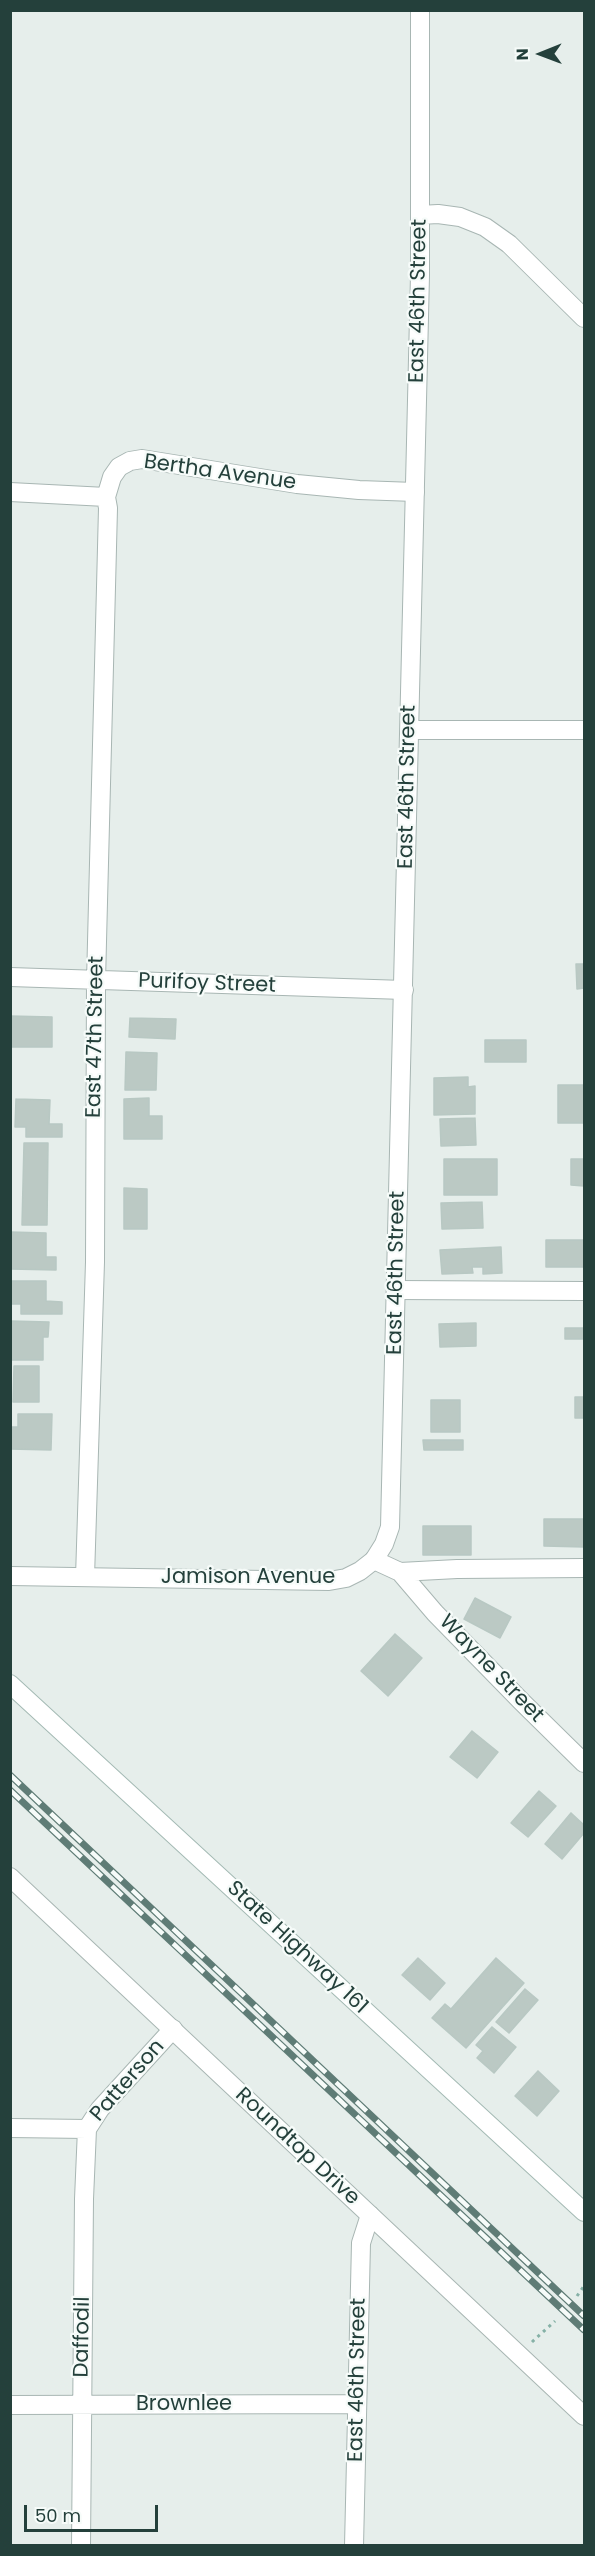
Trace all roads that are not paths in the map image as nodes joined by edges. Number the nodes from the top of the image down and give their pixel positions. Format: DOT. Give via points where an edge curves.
graph roads {
  1 [pos="420,10"];
  2 [pos="420,215"];
  3 [pos="585,318"];
  4 [pos="10,492"];
  5 [pos="415,492"];
  6 [pos="106,497"];
  7 [pos="410,730"];
  8 [pos="585,730"];
  9 [pos="10,977"];
  10 [pos="96,981"];
  11 [pos="404,990"];
  12 [pos="397,1290"];
  13 [pos="585,1291"];
  14 [pos="374,1560"];
  15 [pos="585,1568"];
  16 [pos="400,1572"];
  17 [pos="10,1576"];
  18 [pos="85,1577"];
  19 [pos="10,1684"];
  20 [pos="585,1763"];
  21 [pos="10,1877"];
  22 [pos="173,2029"];
  23 [pos="10,2128"];
  24 [pos="87,2129"];
  25 [pos="585,2212"];
  26 [pos="369,2215"];
  27 [pos="357,2404"];
  28 [pos="10,2405"];
  29 [pos="82,2405"];
  30 [pos="585,2416"];
  31 [pos="81,2546"];
  32 [pos="354,2546"];
  1 -- 2 [label="street, East 46th Street"];
  2 -- 3 [label="street" via="460,217 477,223 509,244"];
  2 -- 5 [label="street, East 46th Street"];
  4 -- 6 [label="street"];
  5 -- 6 [label="street, Bertha Avenue" via="297,484 142,459 119,467"];
  5 -- 7 [label="street, East 46th Street"];
  6 -- 10 [label="street, East 47th Street"];
  7 -- 8 [label="street"];
  7 -- 11 [label="street, East 46th Street"];
  9 -- 10 [label="street, Purifoy Street"];
  10 -- 11 [label="street, Purifoy Street"];
  10 -- 18 [label="street, East 47th Street" via="95,1262"];
  11 -- 12 [label="street, East 46th Street"];
  12 -- 13 [label="street"];
  12 -- 14 [label="street, East 46th Street" via="390,1527"];
  14 -- 16 [label="street"];
  14 -- 18 [label="street, Jamison Avenue" via="346,1578 329,1581"];
  15 -- 16 [label="street"];
  16 -- 20 [label="street, Wayne Street" via="435,1613"];
  17 -- 18 [label="street, Jamison Avenue"];
  19 -- 25 [label="street, State Highway 161"];
  21 -- 22 [label="street, Roundtop Drive"];
  22 -- 24 [label="street, Patterson" via="100,2109"];
  22 -- 26 [label="street, Roundtop Drive"];
  23 -- 24 [label="street, Patterson"];
  24 -- 29 [label="street, Daffodil"];
  26 -- 27 [label="street, East 46th Street" via="361,2243"];
  26 -- 30 [label="street, Roundtop Drive"];
  27 -- 29 [label="street, Brownlee"];
  27 -- 32 [label="street, East 46th Street"];
  28 -- 29 [label="street, Brownlee"];
  29 -- 31 [label="street, Daffodil"];
}
